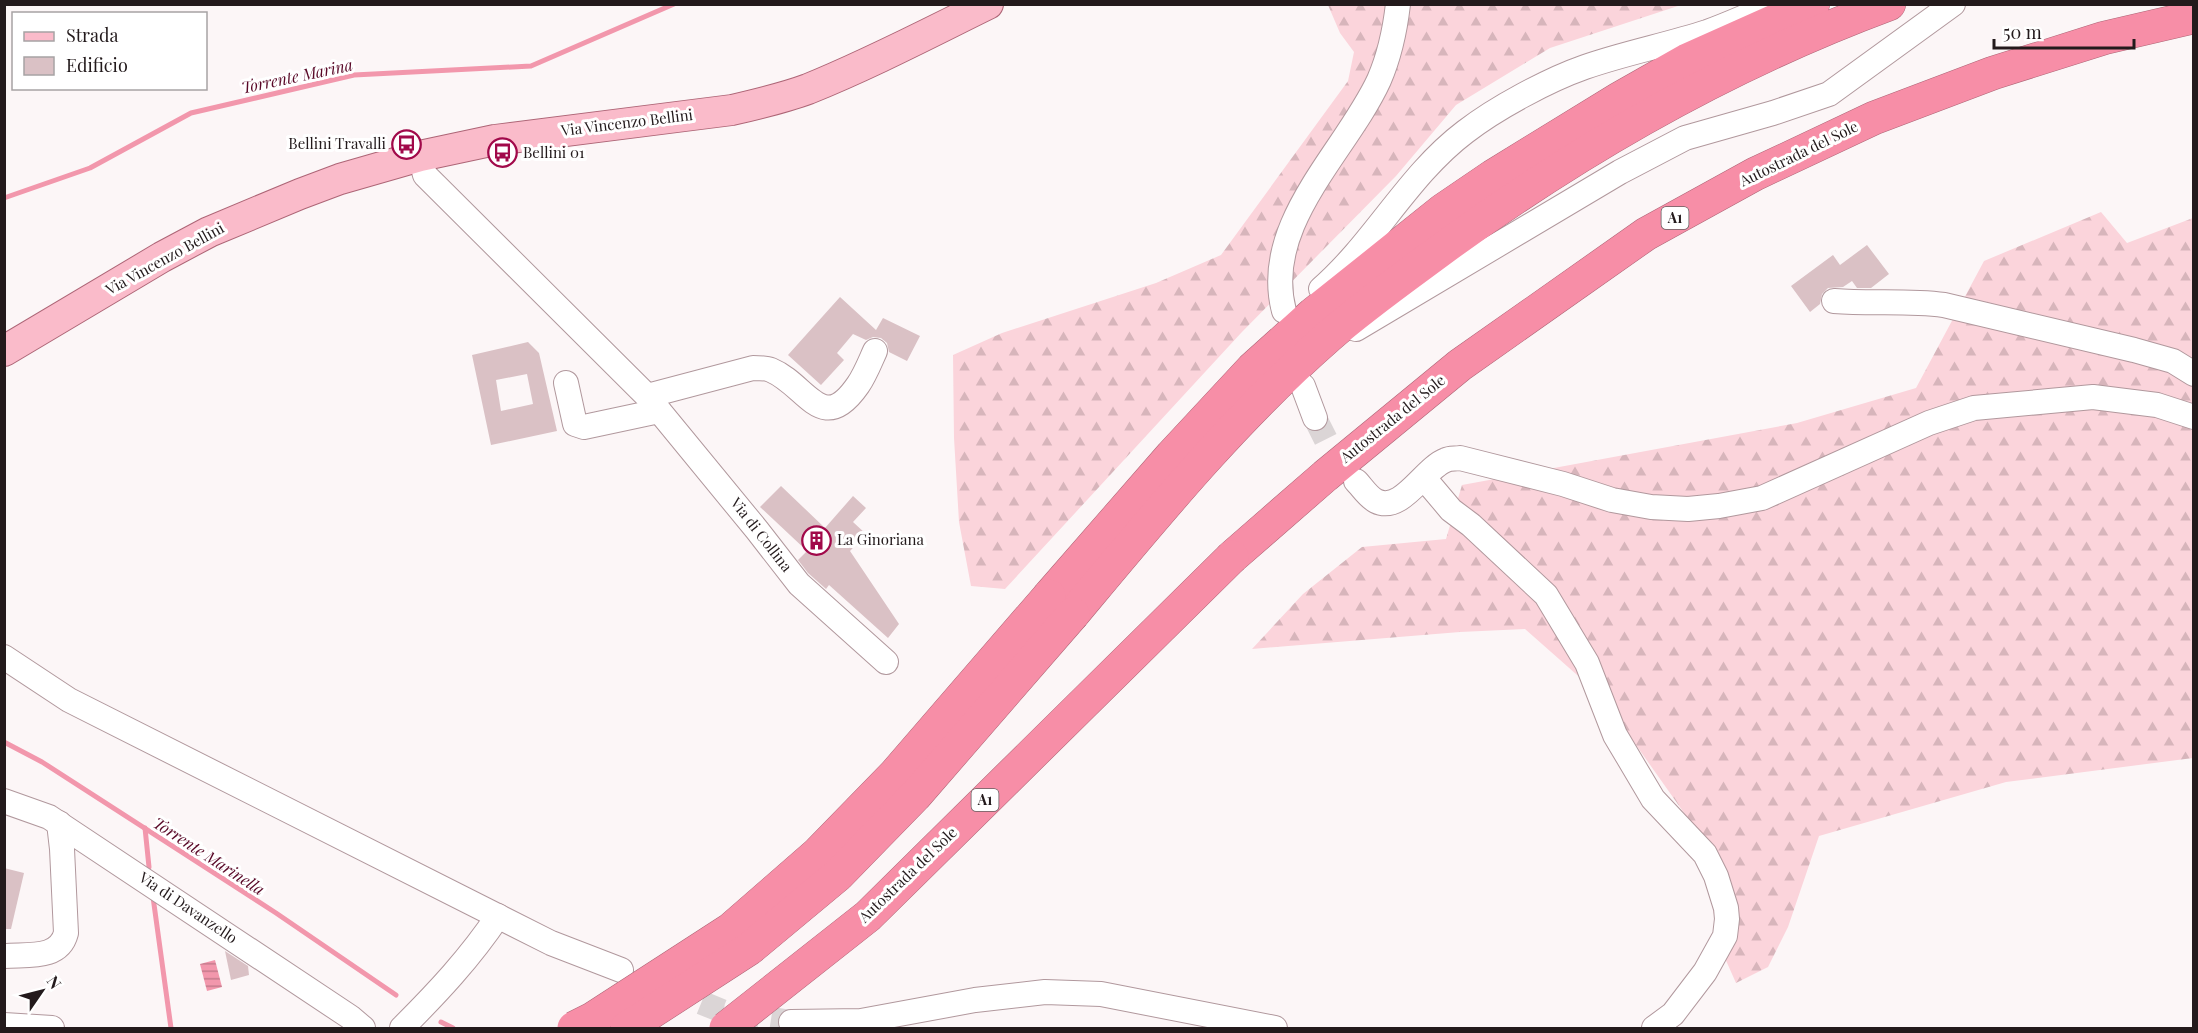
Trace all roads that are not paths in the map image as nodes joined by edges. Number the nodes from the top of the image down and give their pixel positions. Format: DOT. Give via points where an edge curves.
graph roads {
  1 [pos="988,4"];
  2 [pos="1398,4"];
  3 [pos="1774,4"];
  4 [pos="1814,4"];
  5 [pos="1889,4"];
  6 [pos="1953,4"];
  7 [pos="2193,17"];
  8 [pos="420,156"];
  9 [pos="1834,301"];
  10 [pos="1284,311"];
  11 [pos="4,351"];
  12 [pos="875,351"];
  13 [pos="1304,373"];
  14 [pos="2193,374"];
  15 [pos="566,383"];
  16 [pos="653,403"];
  17 [pos="2193,417"];
  18 [pos="1315,418"];
  19 [pos="1172,455"];
  20 [pos="1424,478"];
  21 [pos="1356,481"];
  22 [pos="1061,605"];
  23 [pos="4,657"];
  24 [pos="886,662"];
  25 [pos="4,801"];
  26 [pos="59,823"];
  27 [pos="498,916"];
  28 [pos="4,956"];
  29 [pos="621,970"];
  30 [pos="791,1022"];
  31 [pos="4,1025"];
  32 [pos="52,1029"];
  33 [pos="363,1029"];
  34 [pos="402,1029"];
  35 [pos="574,1029"];
  36 [pos="627,1029"];
  37 [pos="726,1029"];
  38 [pos="1275,1029"];
  39 [pos="1654,1029"];
  1 -- 8 [label="main road, Via Vincenzo Bellini" via="840,75 770,101 732,110 495,140"];
  2 -- 10 [label="street" via="1380,79 1311,190 1286,240 1280,283"];
  3 -- 19 [label="street" via="1709,31 1585,67 1549,82 1465,131 1415,181 1338,274 1211,392"];
  4 -- 19 [label="highway" via="1687,60 1451,204 1313,314 1252,369"];
  5 -- 13 [label="highway" via="1690,92 1612,135 1511,199 1374,298"];
  6 -- 13 [label="street" via="1829,94 1685,138 1620,172"];
  7 -- 37 [label="highway, Autostrada del Sole / A1, bridge" via="2104,38 1993,73 1874,118 1755,174 1646,234 1460,365 1342,461 1232,557 868,916"];
  8 -- 11 [label="main road, Via Vincenzo Bellini" via="340,179 209,232"];
  8 -- 16 [label="street, Via di Collina" via="425,175"];
  9 -- 14 [label="street" via="1944,306 2134,350 2173,361"];
  12 -- 16 [label="street" via="858,384 843,403 832,409 820,407 785,377 769,369 753,368"];
  13 -- 18 [label="street"];
  13 -- 22 [label="highway" via="1265,397"];
  15 -- 16 [label="street" via="575,424 584,427"];
  16 -- 24 [label="street, Via di Collina" via="799,584"];
  17 -- 20 [label="street" via="2157,405 2093,397 1974,408 1929,423 1762,498 1719,507 1651,507 1612,500 1460,459 1447,459"];
  19 -- 22 [label="highway"];
  20 -- 21 [label="street" via="1396,501 1386,504 1375,501"];
  20 -- 39 [label="street" via="1451,510 1546,595 1587,663 1615,735 1653,799 1705,854 1716,876 1727,919 1725,936 1705,972 1673,1014"];
  22 -- 35 [label="highway, bridge" via="817,854 731,929"];
  22 -- 36 [label="highway, bridge" via="915,796 838,875 749,949"];
  23 -- 27 [label="street" via="69,700"];
  25 -- 26 [label="street, Via di Davanzello"];
  26 -- 28 [label="street" via="66,933 63,943 48,953"];
  26 -- 33 [label="street, Via di Davanzello"];
  27 -- 29 [label="street" via="551,943"];
  27 -- 34 [label="street" via="451,979"];
  30 -- 38 [label="street" via="861,1021 1045,992 1101,994"];
  31 -- 32 [label="street"];
}
